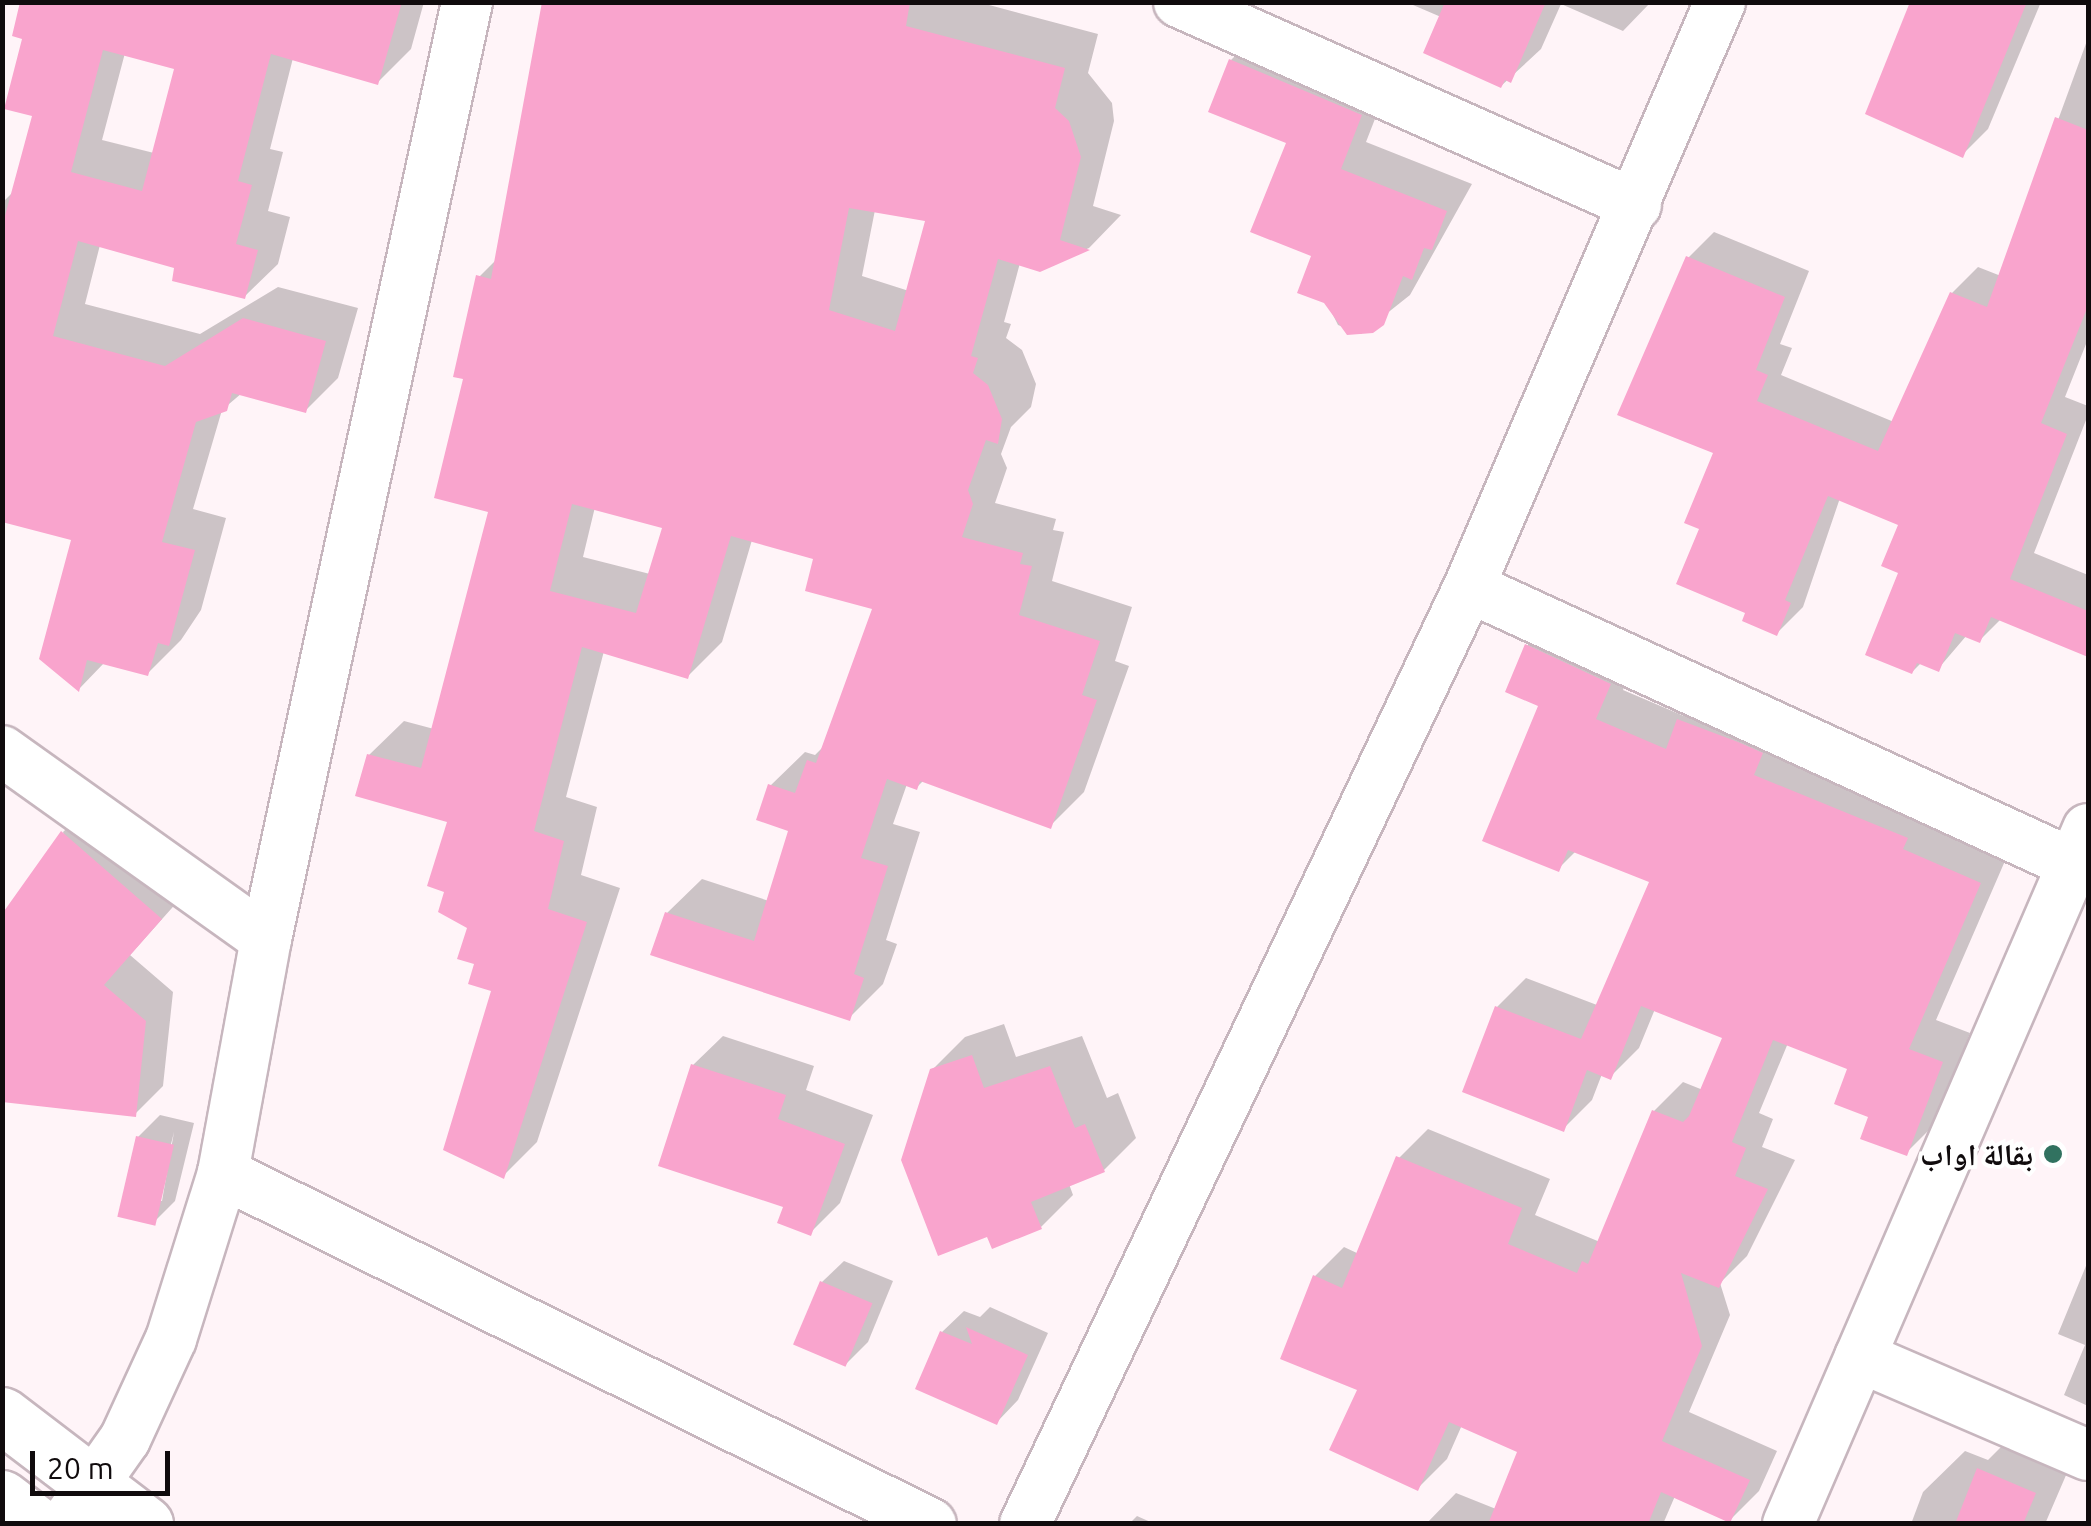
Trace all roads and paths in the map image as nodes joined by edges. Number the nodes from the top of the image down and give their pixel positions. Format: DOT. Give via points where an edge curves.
graph roads {
  1 [pos="467,2"];
  2 [pos="1179,2"];
  3 [pos="1720,2"];
  4 [pos="1636,205"];
  5 [pos="1469,587"];
  6 [pos="2,751"];
  7 [pos="2081,846"];
  8 [pos="266,938"];
  9 [pos="223,1172"];
  10 [pos="1860,1357"];
  11 [pos="2,1415"];
  12 [pos="2088,1455"];
  13 [pos="2,1498"];
  14 [pos="78,1503"];
  15 [pos="36,1524"];
  16 [pos="145,1524"];
  17 [pos="931,1524"];
  18 [pos="1025,1524"];
  19 [pos="1788,1524"];
  1 -- 8 [label="street"];
  2 -- 4 [label="street"];
  3 -- 4 [label="street"];
  4 -- 5 [label="street"];
  5 -- 7 [label="street"];
  5 -- 18 [label="street"];
  6 -- 8 [label="street"];
  7 -- 10 [label="street"];
  8 -- 9 [label="street"];
  9 -- 14 [label="street" via="171,1340 125,1439"];
  9 -- 17 [label="street"];
  10 -- 12 [label="street"];
  10 -- 19 [label="street"];
  11 -- 14 [label="main road"];
  13 -- 15 [label="main road"];
  14 -- 16 [label="main road"];
}
